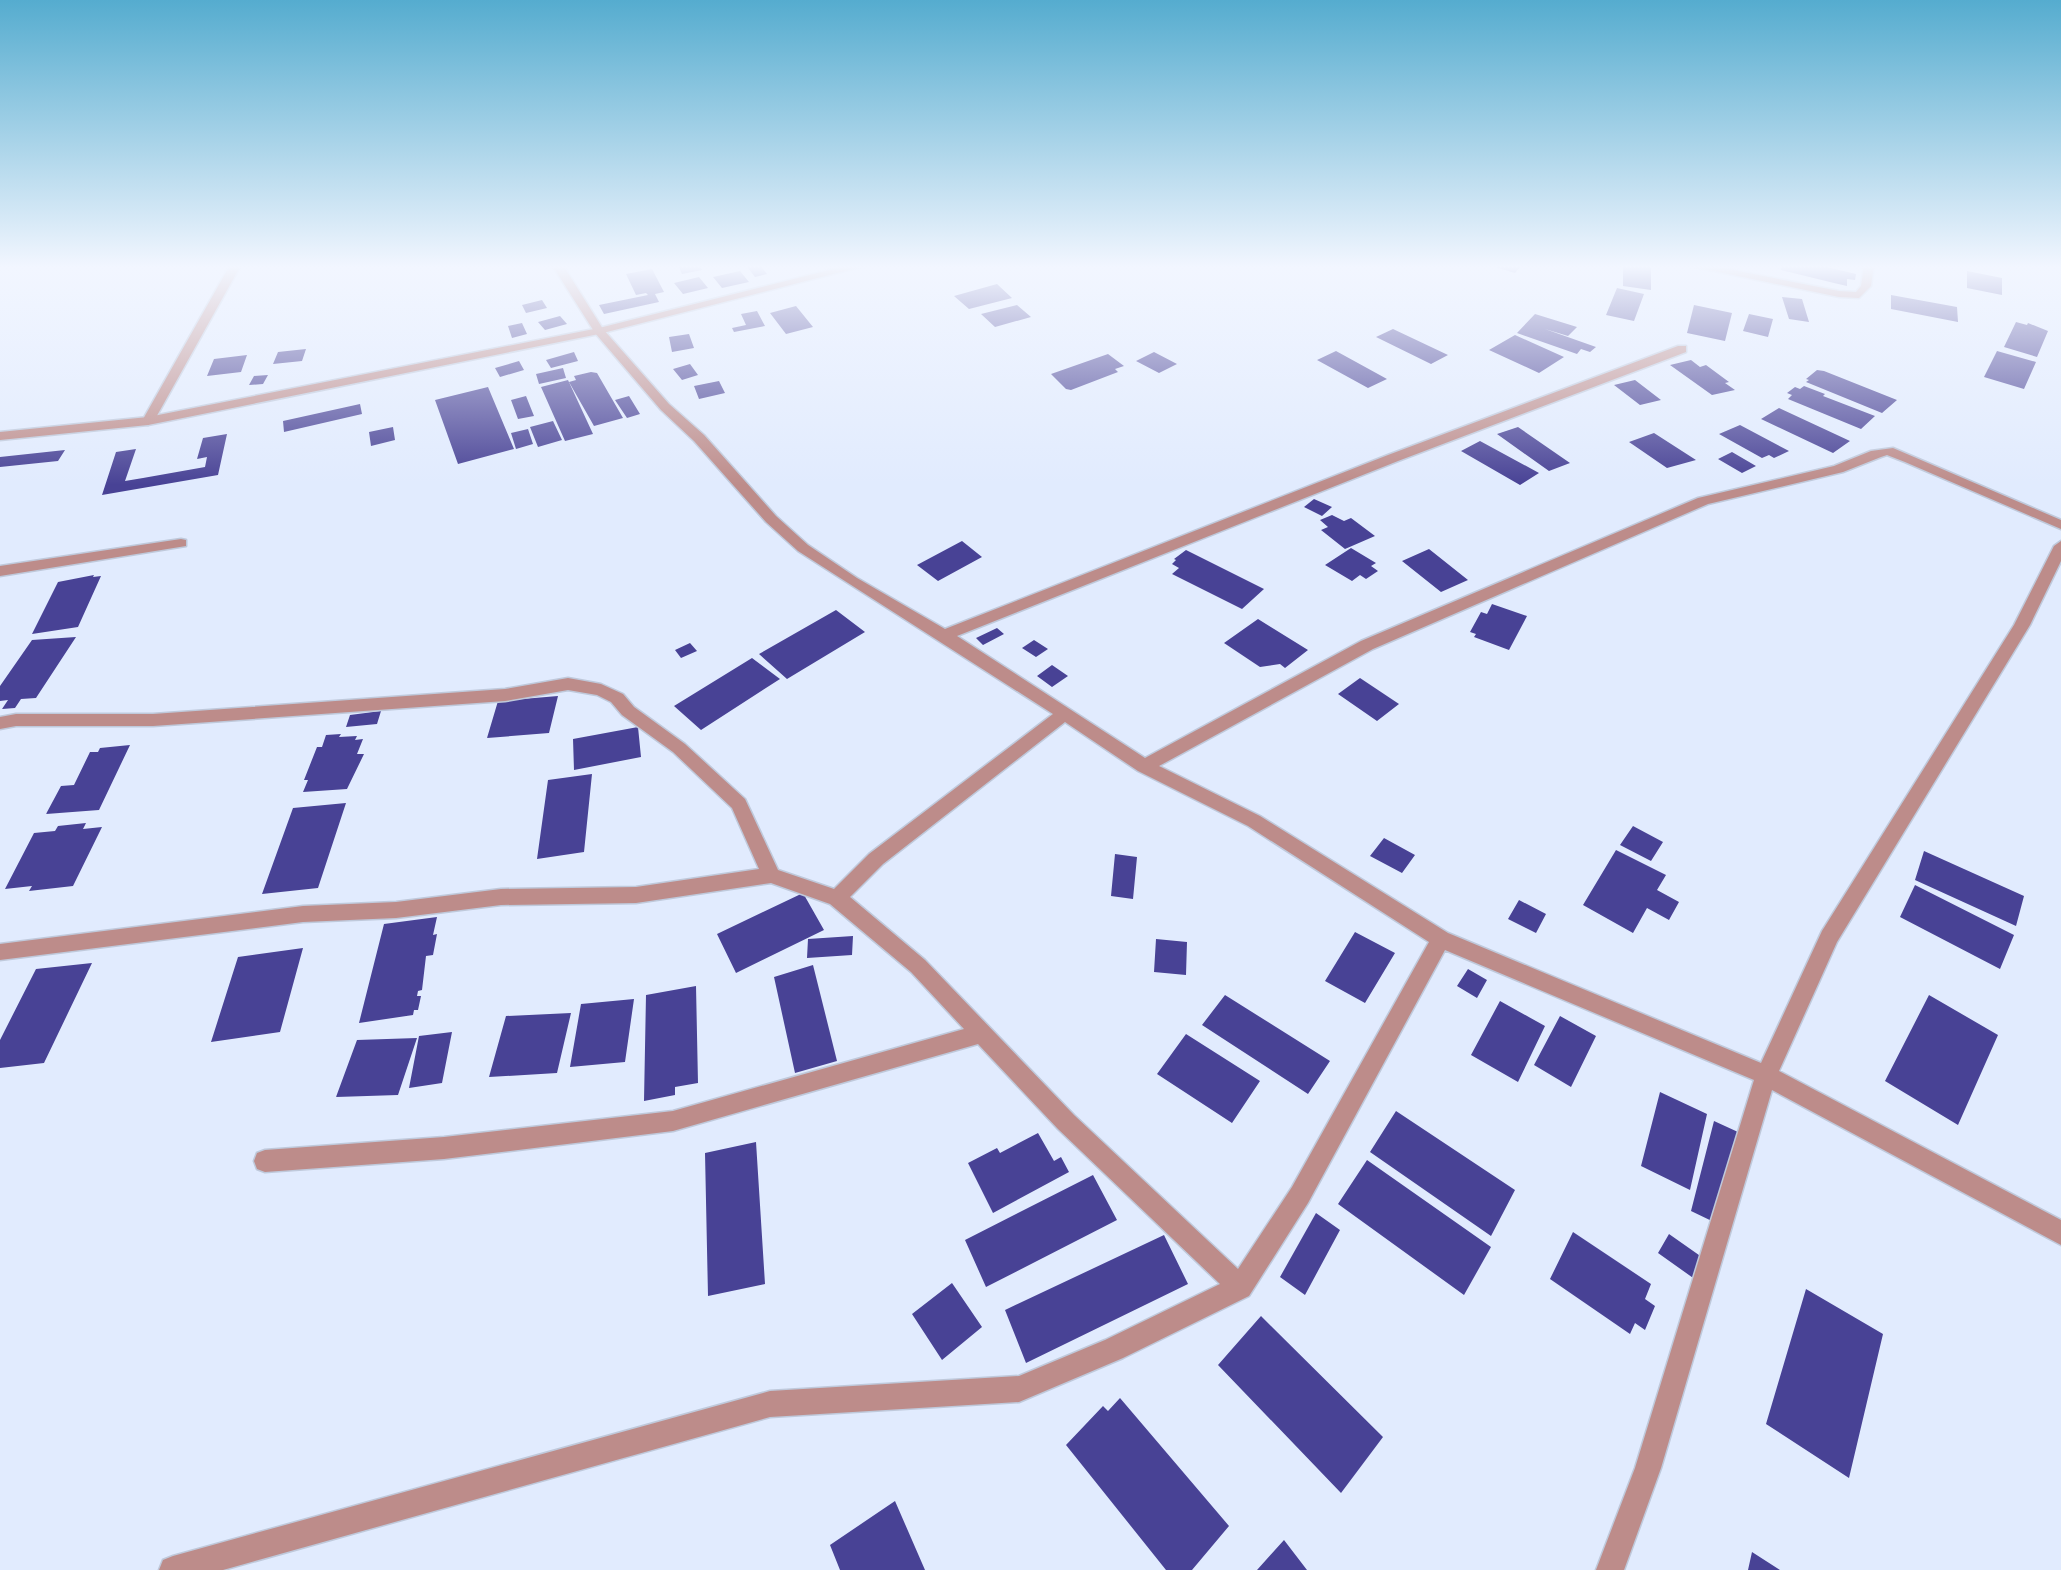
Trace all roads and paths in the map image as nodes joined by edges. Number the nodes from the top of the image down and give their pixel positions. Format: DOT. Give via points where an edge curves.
graph roads {
  1 [pos="195,338"];
  2 [pos="563,338"];
  3 [pos="606,338"];
  4 [pos="1682,349"];
  5 [pos="148,421"];
  6 [pos="0,436"];
  7 [pos="2061,525"];
  8 [pos="181,543"];
  9 [pos="2061,546"];
  10 [pos="0,571"];
  11 [pos="944,635"];
  12 [pos="1063,715"];
  13 [pos="0,723"];
  14 [pos="1144,766"];
  15 [pos="771,876"];
  16 [pos="837,898"];
  17 [pos="1441,939"];
  18 [pos="0,952"];
  19 [pos="981,1034"];
  20 [pos="1766,1075"];
  21 [pos="265,1161"];
  22 [pos="2061,1233"];
  23 [pos="1240,1287"];
  24 [pos="173,1570"];
  25 [pos="1610,1570"];
  1 -- 5 [label="street"];
  2 -- 5 [label="street"];
  3 -- 11 [label="street" via="665,407 803,548"];
  4 -- 11 [label="street"];
  5 -- 6 [label="street"];
  7 -- 14 [label="street" via="1910,459 1888,451 1875,453 1838,468 1703,500 1652,521 1367,645"];
  8 -- 10 [label="street"];
  9 -- 20 [label="street" via="2022,625 1829,937"];
  11 -- 12 [label="street"];
  12 -- 14 [label="street"];
  12 -- 16 [label="street" via="876,859"];
  13 -- 15 [label="street" via="152,720 505,695 568,684 601,690 679,748 739,804"];
  14 -- 17 [label="street" via="1254,821"];
  15 -- 16 [label="street"];
  15 -- 18 [label="street" via="636,895 501,897 396,910 303,914"];
  16 -- 19 [label="street" via="918,966"];
  17 -- 20 [label="street"];
  17 -- 23 [label="street" via="1300,1195"];
  19 -- 21 [label="street" via="673,1121 444,1148"];
  19 -- 23 [label="street"];
  20 -- 22 [label="street"];
  20 -- 25 [label="street" via="1648,1468"];
  23 -- 24 [label="street" via="1019,1389 770,1404"];
}
